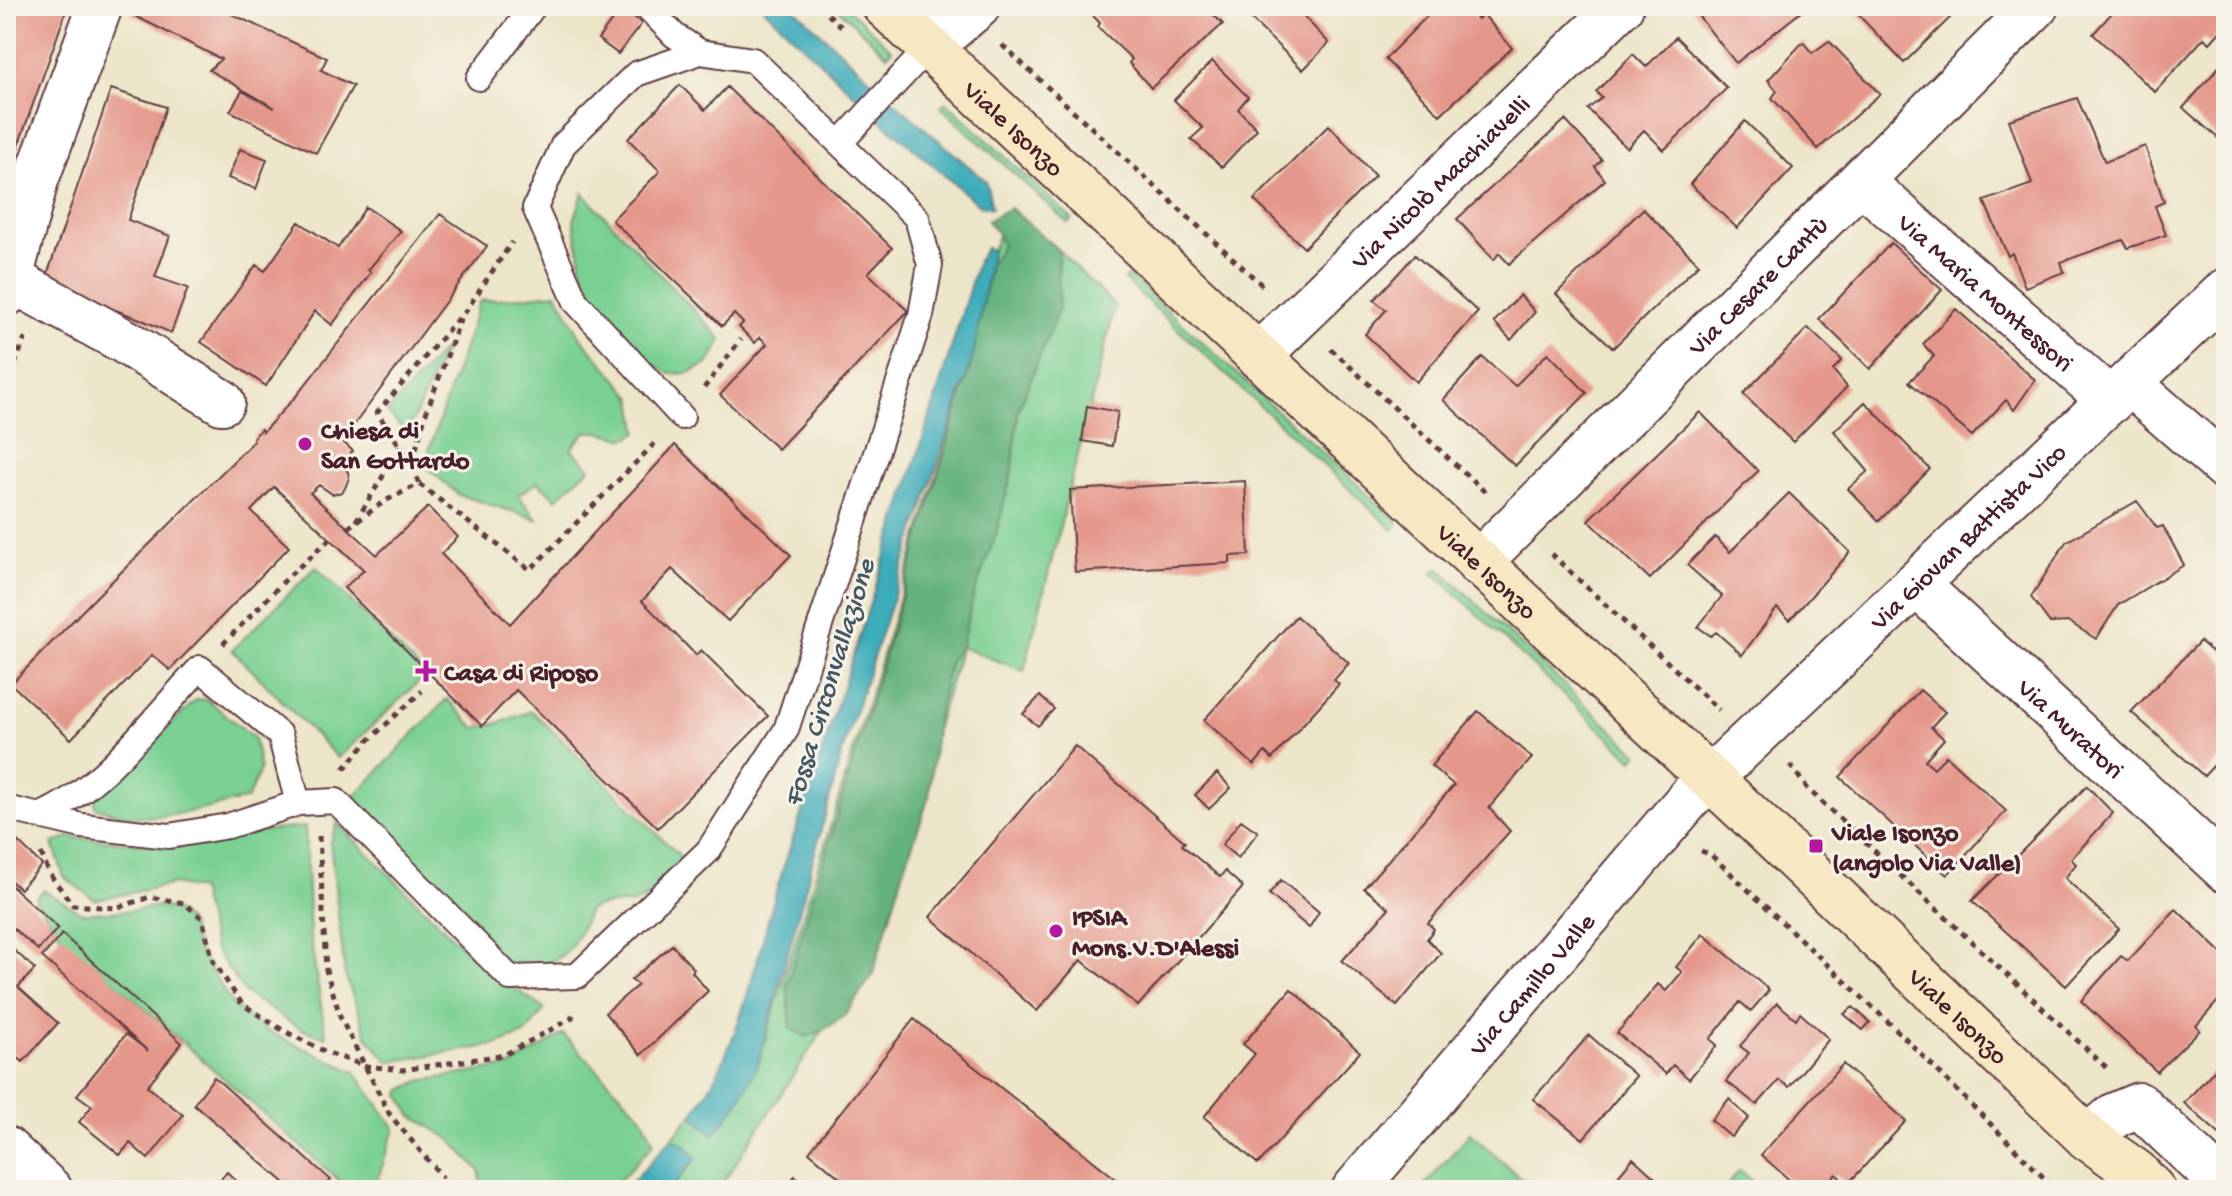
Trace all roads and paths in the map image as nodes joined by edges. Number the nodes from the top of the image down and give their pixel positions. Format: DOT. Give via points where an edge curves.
graph roads {
  1 [pos="100,6"];
  2 [pos="534,6"];
  3 [pos="646,6"];
  4 [pos="819,6"];
  5 [pos="885,6"];
  6 [pos="978,6"];
  7 [pos="1621,6"];
  8 [pos="2036,6"];
  9 [pos="928,48"];
  10 [pos="700,52"];
  11 [pos="479,78"];
  12 [pos="885,94"];
  13 [pos="840,143"];
  14 [pos="1862,182"];
  15 [pos="535,208"];
  16 [pos="8,287"];
  17 [pos="2226,291"];
  18 [pos="477,296"];
  19 [pos="741,339"];
  20 [pos="1258,356"];
  21 [pos="2120,392"];
  22 [pos="222,402"];
  23 [pos="682,417"];
  24 [pos="401,446"];
  25 [pos="412,463"];
  26 [pos="2226,468"];
  27 [pos="419,484"];
  28 [pos="330,539"];
  29 [pos="1478,563"];
  30 [pos="1916,584"];
  31 [pos="200,668"];
  32 [pos="422,691"];
  33 [pos="1709,779"];
  34 [pos="324,802"];
  35 [pos="298,803"];
  36 [pos="6,808"];
  37 [pos="39,816"];
  38 [pos="1662,829"];
  39 [pos="2226,870"];
  40 [pos="577,976"];
  41 [pos="366,1066"];
  42 [pos="2088,1138"];
  43 [pos="6,1149"];
  44 [pos="443,1178"];
  45 [pos="2226,1187"];
  46 [pos="50,1190"];
  47 [pos="1354,1190"];
  48 [pos="2056,1190"];
  49 [pos="2118,1190"];
  50 [pos="2153,1190"];
  1 -- 16 [label="street" via="36,180"];
  2 -- 11 [label="lane"];
  3 -- 10 [label="lane"];
  4 -- 12 [label="path"];
  5 -- 9 [label="main road, Viale Isonzo"];
  6 -- 9 [label="street"];
  7 -- 20 [label="street, Via Nicolò Macchiavelli"];
  8 -- 14 [label="street, Via Cesare Cantù"];
  9 -- 12 [label="lane"];
  9 -- 20 [label="main road, Viale Isonzo"];
  10 -- 13 [label="lane" via="753,60"];
  10 -- 15 [label="lane" via="636,74 563,145"];
  12 -- 13 [label="lane"];
  13 -- 40 [label="lane" via="917,218 930,265 921,315 786,730 708,851"];
  14 -- 21 [label="street, Via Maria Montessori"];
  14 -- 29 [label="street, Via Cesare Cantù"];
  15 -- 18 [label="path"];
  15 -- 23 [label="lane" via="576,302"];
  16 -- 22 [label="street" via="124,341"];
  17 -- 21 [label="street, Via Giovan Battista Vico"];
  18 -- 24 [label="path" via="377,413"];
  18 -- 25 [label="path" via="461,318"];
  19 -- 23 [label="path"];
  20 -- 29 [label="main road, Viale Isonzo"];
  21 -- 26 [label="street, Via Maria Montessori"];
  21 -- 30 [label="street, Via Giovan Battista Vico"];
  23 -- 27 [label="path" via="530,570"];
  24 -- 25 [label="path"];
  24 -- 27 [label="path" via="351,527"];
  25 -- 27 [label="path"];
  28 -- 31 [label="path"];
  29 -- 33 [label="main road, Viale Isonzo"];
  30 -- 33 [label="street, Via Giovan Battista Vico"];
  30 -- 39 [label="street, Via Muratori"];
  31 -- 35 [label="lane" via="280,735"];
  31 -- 37 [label="lane" via="90,786"];
  32 -- 34 [label="path" via="359,751"];
  33 -- 38 [label="street, Via Camillo Valle"];
  33 -- 42 [label="main road, Viale Isonzo"];
  34 -- 35 [label="lane"];
  34 -- 40 [label="lane" via="336,801 510,978"];
  34 -- 41 [label="path" via="319,821 326,970 341,1019"];
  35 -- 37 [label="lane" via="228,826 169,836"];
  36 -- 37 [label="lane"];
  37 -- 41 [label="path" via="32,832 50,875 73,905 116,908 150,897 184,903 202,918 213,961 242,1004 284,1031"];
  38 -- 47 [label="street, Via Camillo Valle"];
  38 -- 48 [label="path" via="1679,843 1710,854"];
  40 -- 41 [label="path" via="572,1018 504,1055 402,1070"];
  41 -- 44 [label="path" via="390,1115"];
  42 -- 45 [label="street" via="2115,1115 2139,1105"];
  42 -- 49 [label="main road, Viale Isonzo"];
  42 -- 50 [label="main road, Viale Isonzo"];
  43 -- 46 [label="street"];
}
